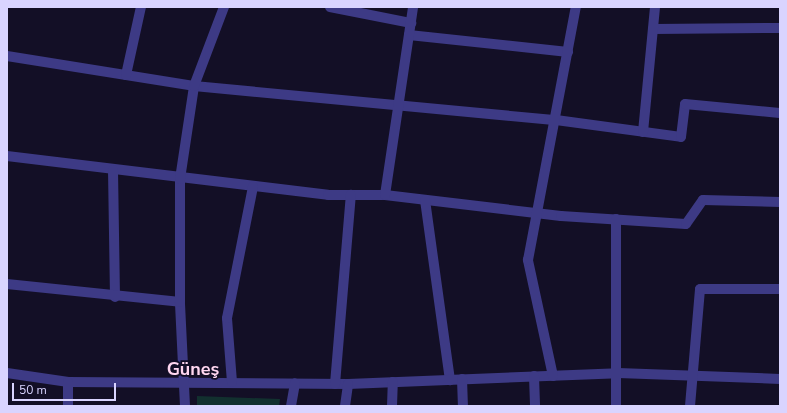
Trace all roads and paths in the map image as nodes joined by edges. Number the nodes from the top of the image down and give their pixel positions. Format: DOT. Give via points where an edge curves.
graph roads {
  1 [pos="141,7"];
  2 [pos="224,7"];
  3 [pos="330,7"];
  4 [pos="413,7"];
  5 [pos="576,7"];
  6 [pos="655,7"];
  7 [pos="411,23"];
  8 [pos="653,28"];
  9 [pos="780,28"];
  10 [pos="409,34"];
  11 [pos="568,52"];
  12 [pos="7,56"];
  13 [pos="126,75"];
  14 [pos="194,86"];
  15 [pos="398,107"];
  16 [pos="780,113"];
  17 [pos="556,120"];
  18 [pos="643,132"];
  19 [pos="7,156"];
  20 [pos="113,170"];
  21 [pos="180,179"];
  22 [pos="253,187"];
  23 [pos="351,195"];
  24 [pos="385,195"];
  25 [pos="425,200"];
  26 [pos="780,202"];
  27 [pos="537,213"];
  28 [pos="616,220"];
  29 [pos="7,284"];
  30 [pos="780,289"];
  31 [pos="115,297"];
  32 [pos="180,302"];
  33 [pos="7,373"];
  34 [pos="618,373"];
  35 [pos="693,375"];
  36 [pos="534,376"];
  37 [pos="553,376"];
  38 [pos="462,379"];
  39 [pos="780,379"];
  40 [pos="450,380"];
  41 [pos="68,382"];
  42 [pos="185,382"];
  43 [pos="232,382"];
  44 [pos="394,382"];
  45 [pos="295,383"];
  46 [pos="335,384"];
  47 [pos="348,384"];
  48 [pos="68,406"];
  49 [pos="185,406"];
  50 [pos="292,406"];
  51 [pos="344,406"];
  52 [pos="392,406"];
  53 [pos="463,406"];
  54 [pos="536,406"];
  55 [pos="616,406"];
  56 [pos="690,406"];
  1 -- 13 [label="street"];
  2 -- 14 [label="street"];
  3 -- 7 [label="street"];
  4 -- 7 [label="street"];
  5 -- 11 [label="street"];
  6 -- 8 [label="street"];
  7 -- 10 [label="street"];
  8 -- 9 [label="street"];
  8 -- 18 [label="street"];
  10 -- 11 [label="street"];
  10 -- 15 [label="street"];
  11 -- 17 [label="street"];
  12 -- 13 [label="street"];
  13 -- 14 [label="street"];
  14 -- 15 [label="street"];
  14 -- 21 [label="street"];
  15 -- 17 [label="street"];
  15 -- 24 [label="street"];
  16 -- 18 [label="street" via="685,104 681,137"];
  17 -- 18 [label="street"];
  17 -- 27 [label="street"];
  19 -- 20 [label="street"];
  20 -- 21 [label="street"];
  20 -- 31 [label="street"];
  21 -- 22 [label="street"];
  21 -- 32 [label="street"];
  22 -- 23 [label="street"];
  22 -- 43 [label="street" via="227,318"];
  23 -- 24 [label="street"];
  23 -- 46 [label="street"];
  24 -- 25 [label="street"];
  25 -- 27 [label="street"];
  25 -- 40 [label="street"];
  26 -- 28 [label="street" via="703,200 686,224"];
  27 -- 28 [label="street"];
  27 -- 37 [label="street" via="528,260"];
  28 -- 34 [label="street"];
  29 -- 31 [label="street"];
  30 -- 35 [label="street" via="700,289"];
  31 -- 32 [label="street"];
  32 -- 42 [label="street"];
  33 -- 41 [label="street"];
  34 -- 35 [label="street"];
  34 -- 37 [label="street"];
  34 -- 55 [label="street"];
  35 -- 39 [label="street"];
  35 -- 56 [label="street"];
  36 -- 37 [label="street"];
  36 -- 38 [label="street"];
  36 -- 54 [label="street"];
  38 -- 40 [label="street"];
  38 -- 53 [label="street"];
  40 -- 44 [label="street"];
  41 -- 42 [label="street"];
  41 -- 48 [label="street"];
  42 -- 43 [label="street"];
  42 -- 49 [label="street"];
  43 -- 45 [label="street"];
  44 -- 47 [label="street"];
  44 -- 52 [label="street"];
  45 -- 46 [label="street"];
  45 -- 50 [label="street"];
  46 -- 47 [label="street"];
  47 -- 51 [label="street"];
}
